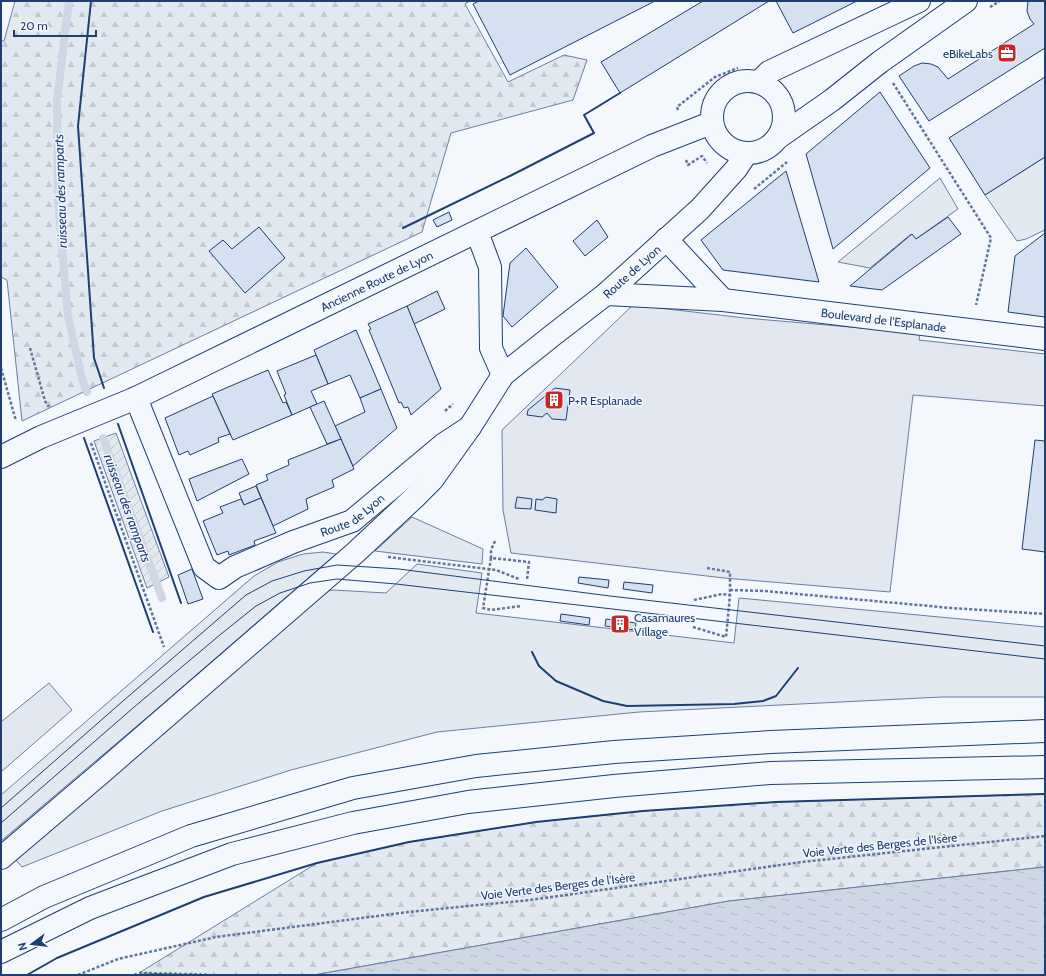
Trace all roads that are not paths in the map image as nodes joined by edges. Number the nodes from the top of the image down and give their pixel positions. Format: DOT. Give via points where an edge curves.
graph roads {
  1 [pos="919,1"];
  2 [pos="966,1"];
  3 [pos="759,82"];
  4 [pos="711,123"];
  5 [pos="779,137"];
  6 [pos="746,154"];
  7 [pos="476,232"];
  8 [pos="666,239"];
  9 [pos="606,294"];
  10 [pos="723,300"];
  11 [pos="1045,339"];
  12 [pos="504,375"];
  13 [pos="136,398"];
  14 [pos="470,427"];
  15 [pos="1,457"];
  16 [pos="1045,731"];
  17 [pos="1045,767"];
  18 [pos="1,858"];
  19 [pos="1,920"];
  20 [pos="1,952"];
  1 -- 3 [label="main road" via="769,72"];
  2 -- 5 [label="main road"];
  3 -- 4 [label="main road" via="746,80 724,89 711,110"];
  3 -- 5 [label="main road" via="777,95 782,105 783,127"];
  4 -- 6 [label="main road" via="715,135 723,145"];
  4 -- 7 [label="main road, Ancienne Route de Lyon" via="652,146"];
  5 -- 6 [label="main road" via="759,152"];
  6 -- 8 [label="main road, Route de Lyon" via="717,192"];
  7 -- 12 [label="main road" via="490,267 491,348"];
  7 -- 13 [label="main road, Ancienne Route de Lyon"];
  8 -- 9 [label="main road, Route de Lyon"];
  8 -- 10 [label="main road"];
  9 -- 10 [label="main road, Boulevard de l'Esplanade"];
  9 -- 12 [label="main road, Route de Lyon"];
  10 -- 11 [label="main road, Boulevard de l'Esplanade"];
  12 -- 14 [label="main road, Route de Lyon"];
  13 -- 14 [label="main road, Route de Lyon" via="204,567 219,578 235,567 293,542 352,521 444,444"];
  13 -- 15 [label="main road, Ancienne Route de Lyon"];
  14 -- 18 [label="main road, Route de Lyon" via="432,480 355,553"];
  16 -- 19 [label="main road" via="772,742 614,752 476,766 353,788 191,836 44,896"];
  17 -- 20 [label="main road" via="770,773 468,802 353,823 232,854 90,908"];
}
